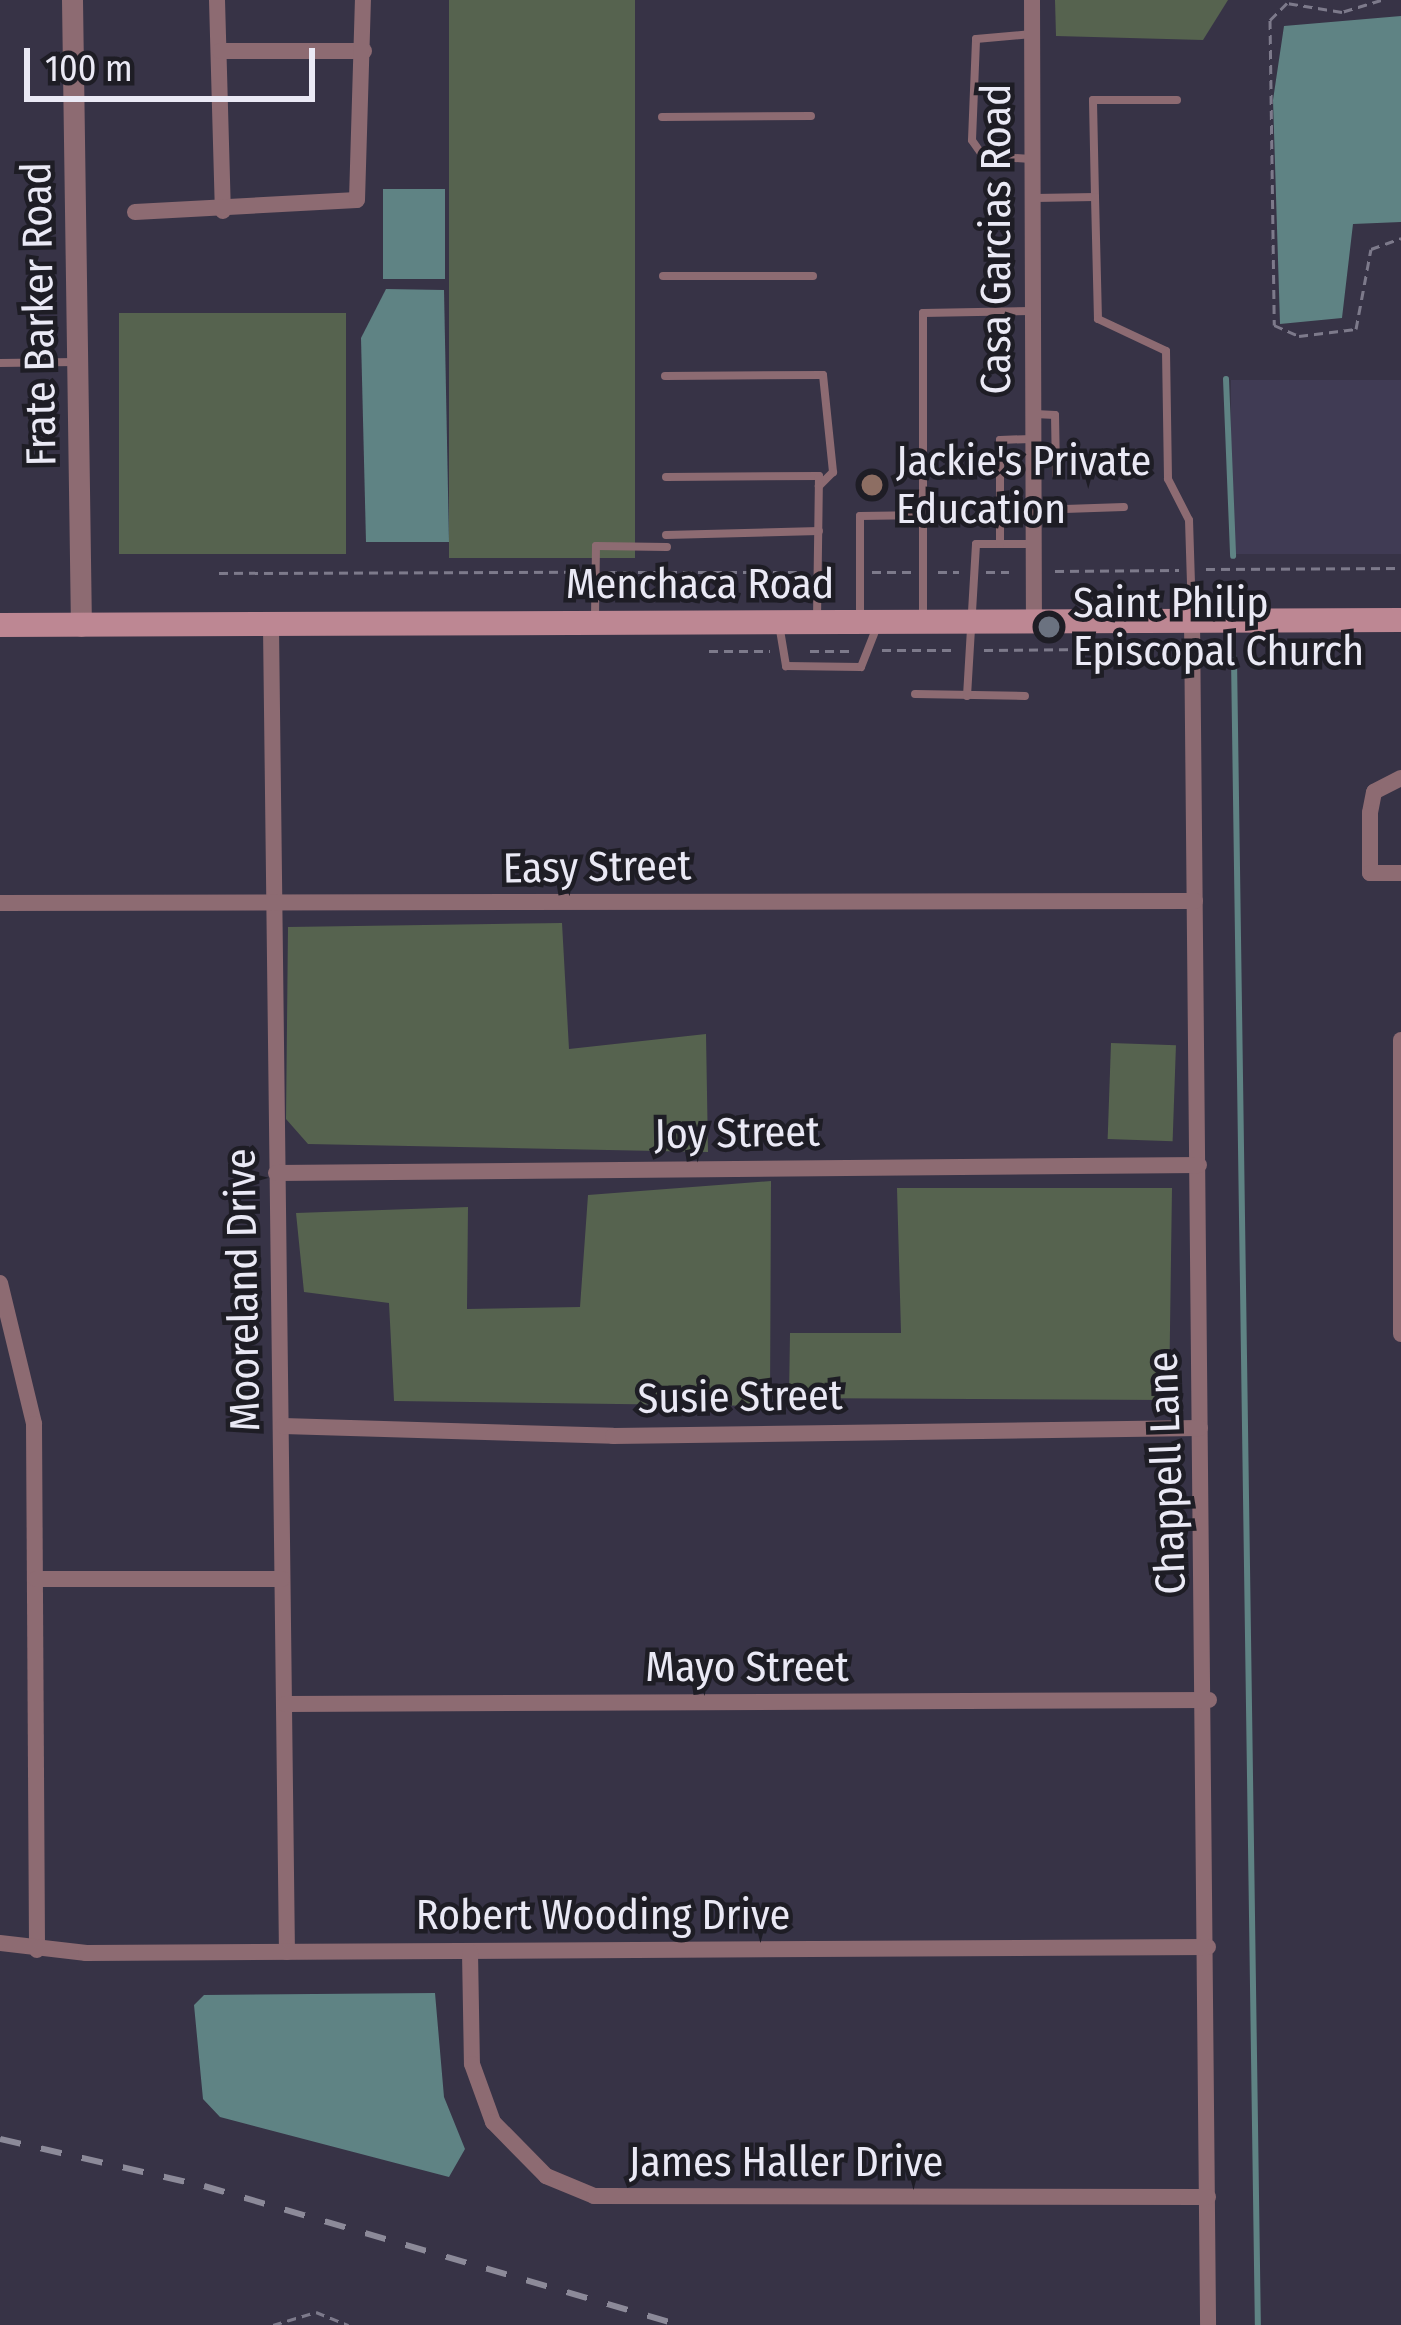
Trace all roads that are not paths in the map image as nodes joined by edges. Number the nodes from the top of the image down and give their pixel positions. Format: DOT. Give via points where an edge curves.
graph roads {
  1 [pos="72,0"];
  2 [pos="218,0"];
  3 [pos="364,0"];
  4 [pos="1032,0"];
  5 [pos="1032,34"];
  6 [pos="364,50"];
  7 [pos="220,51"];
  8 [pos="1177,100"];
  9 [pos="812,116"];
  10 [pos="662,117"];
  11 [pos="1032,159"];
  12 [pos="1095,196"];
  13 [pos="1032,198"];
  14 [pos="223,211"];
  15 [pos="135,212"];
  16 [pos="664,276"];
  17 [pos="813,276"];
  18 [pos="1033,310"];
  19 [pos="0,362"];
  20 [pos="79,362"];
  21 [pos="665,376"];
  22 [pos="1033,414"];
  23 [pos="1033,439"];
  24 [pos="1056,475"];
  25 [pos="666,477"];
  26 [pos="819,486"];
  27 [pos="1124,507"];
  28 [pos="1034,510"];
  29 [pos="927,515"];
  30 [pos="819,531"];
  31 [pos="666,535"];
  32 [pos="1000,544"];
  33 [pos="1034,544"];
  34 [pos="667,547"];
  35 [pos="1192,620"];
  36 [pos="1401,620"];
  37 [pos="1034,621"];
  38 [pos="779,622"];
  39 [pos="869,622"];
  40 [pos="975,622"];
  41 [pos="817,623"];
  42 [pos="595,624"];
  43 [pos="923,624"];
  44 [pos="0,625"];
  45 [pos="81,626"];
  46 [pos="271,627"];
  47 [pos="915,694"];
  48 [pos="967,696"];
  49 [pos="1025,696"];
  50 [pos="1401,778"];
  51 [pos="1401,873"];
  52 [pos="1195,901"];
  53 [pos="0,903"];
  54 [pos="272,903"];
  55 [pos="1401,1040"];
  56 [pos="1199,1165"];
  57 [pos="276,1173"];
  58 [pos="1399,1189"];
  59 [pos="1,1289"];
  60 [pos="1401,1334"];
  61 [pos="283,1426"];
  62 [pos="1200,1428"];
  63 [pos="36,1579"];
  64 [pos="282,1579"];
  65 [pos="1209,1700"];
  66 [pos="285,1704"];
  67 [pos="0,1943"];
  68 [pos="1208,1947"];
  69 [pos="37,1950"];
  70 [pos="287,1952"];
  71 [pos="470,1952"];
  72 [pos="1208,2197"];
  73 [pos="1208,2325"];
  1 -- 20 [label="street, Frate Barker Road"];
  2 -- 7 [label="street"];
  3 -- 6 [label="street"];
  4 -- 5 [label="street, Casa Garcias Road"];
  5 -- 11 [label="street, Casa Garcias Road"];
  5 -- 11 [label="lane" via="976,39 972,140 982,156"];
  6 -- 7 [label="street"];
  6 -- 14 [label="street" via="357,200"];
  7 -- 14 [label="street"];
  8 -- 12 [label="lane" via="1093,100"];
  9 -- 10 [label="lane"];
  11 -- 13 [label="street, Casa Garcias Road"];
  12 -- 13 [label="lane"];
  12 -- 35 [label="lane" via="1098,319 1166,351 1168,478 1189,520"];
  13 -- 18 [label="street, Casa Garcias Road"];
  14 -- 15 [label="street"];
  16 -- 17 [label="lane"];
  18 -- 22 [label="street, Casa Garcias Road"];
  18 -- 29 [label="lane" via="923,314"];
  19 -- 20 [label="lane"];
  20 -- 45 [label="street, Frate Barker Road"];
  21 -- 26 [label="lane" via="823,375 833,472"];
  22 -- 23 [label="street, Casa Garcias Road"];
  22 -- 24 [label="lane" via="1055,415"];
  23 -- 28 [label="street, Casa Garcias Road"];
  23 -- 32 [label="lane" via="1000,440"];
  25 -- 26 [label="lane" via="819,476"];
  26 -- 30 [label="lane"];
  27 -- 28 [label="lane"];
  28 -- 33 [label="street, Casa Garcias Road"];
  29 -- 39 [label="lane" via="860,516"];
  29 -- 43 [label="lane"];
  30 -- 31 [label="lane"];
  30 -- 41 [label="lane"];
  32 -- 33 [label="lane"];
  32 -- 40 [label="lane" via="976,544"];
  33 -- 37 [label="street, Casa Garcias Road"];
  34 -- 42 [label="lane" via="596,546"];
  35 -- 36 [label="main road, Menchaca Road"];
  35 -- 37 [label="main road, Menchaca Road"];
  35 -- 52 [label="street, Chappell Lane"];
  37 -- 40 [label="main road, Menchaca Road"];
  38 -- 39 [label="lane" via="786,666 861,667"];
  38 -- 41 [label="main road, Menchaca Road"];
  38 -- 42 [label="main road, Menchaca Road"];
  39 -- 41 [label="main road, Menchaca Road"];
  39 -- 43 [label="main road, Menchaca Road"];
  40 -- 43 [label="main road, Menchaca Road"];
  40 -- 48 [label="lane"];
  42 -- 46 [label="main road, Menchaca Road"];
  44 -- 45 [label="main road, Menchaca Road"];
  45 -- 46 [label="main road, Menchaca Road"];
  46 -- 54 [label="street, Mooreland Drive"];
  47 -- 48 [label="lane"];
  48 -- 49 [label="lane"];
  50 -- 51 [label="street" via="1374,792 1370,872"];
  52 -- 54 [label="street, Easy Street"];
  52 -- 56 [label="street, Chappell Lane"];
  53 -- 54 [label="street, Easy Street"];
  54 -- 57 [label="street, Mooreland Drive"];
  55 -- 58 [label="street"];
  56 -- 57 [label="street, Joy Street"];
  56 -- 62 [label="street, Chappell Lane"];
  57 -- 61 [label="street, Mooreland Drive"];
  58 -- 60 [label="street"];
  59 -- 63 [label="street" via="32,1384"];
  61 -- 62 [label="street, Susie Street" via="566,1436"];
  61 -- 64 [label="street, Mooreland Drive"];
  62 -- 65 [label="street, Chappell Lane"];
  63 -- 64 [label="street"];
  63 -- 69 [label="street"];
  64 -- 66 [label="street, Mooreland Drive"];
  65 -- 66 [label="street, Mayo Street"];
  65 -- 68 [label="street, Chappell Lane"];
  66 -- 70 [label="street, Mooreland Drive"];
  67 -- 69 [label="street, Robert Wooding Drive"];
  68 -- 71 [label="street, Robert Wooding Drive"];
  68 -- 72 [label="street, Chappell Lane"];
  69 -- 70 [label="street, Robert Wooding Drive"];
  70 -- 71 [label="street, Robert Wooding Drive"];
  71 -- 72 [label="street, James Haller Drive" via="472,2064 485,2108 527,2162 594,2196"];
  72 -- 73 [label="street, Chappell Lane"];
}
